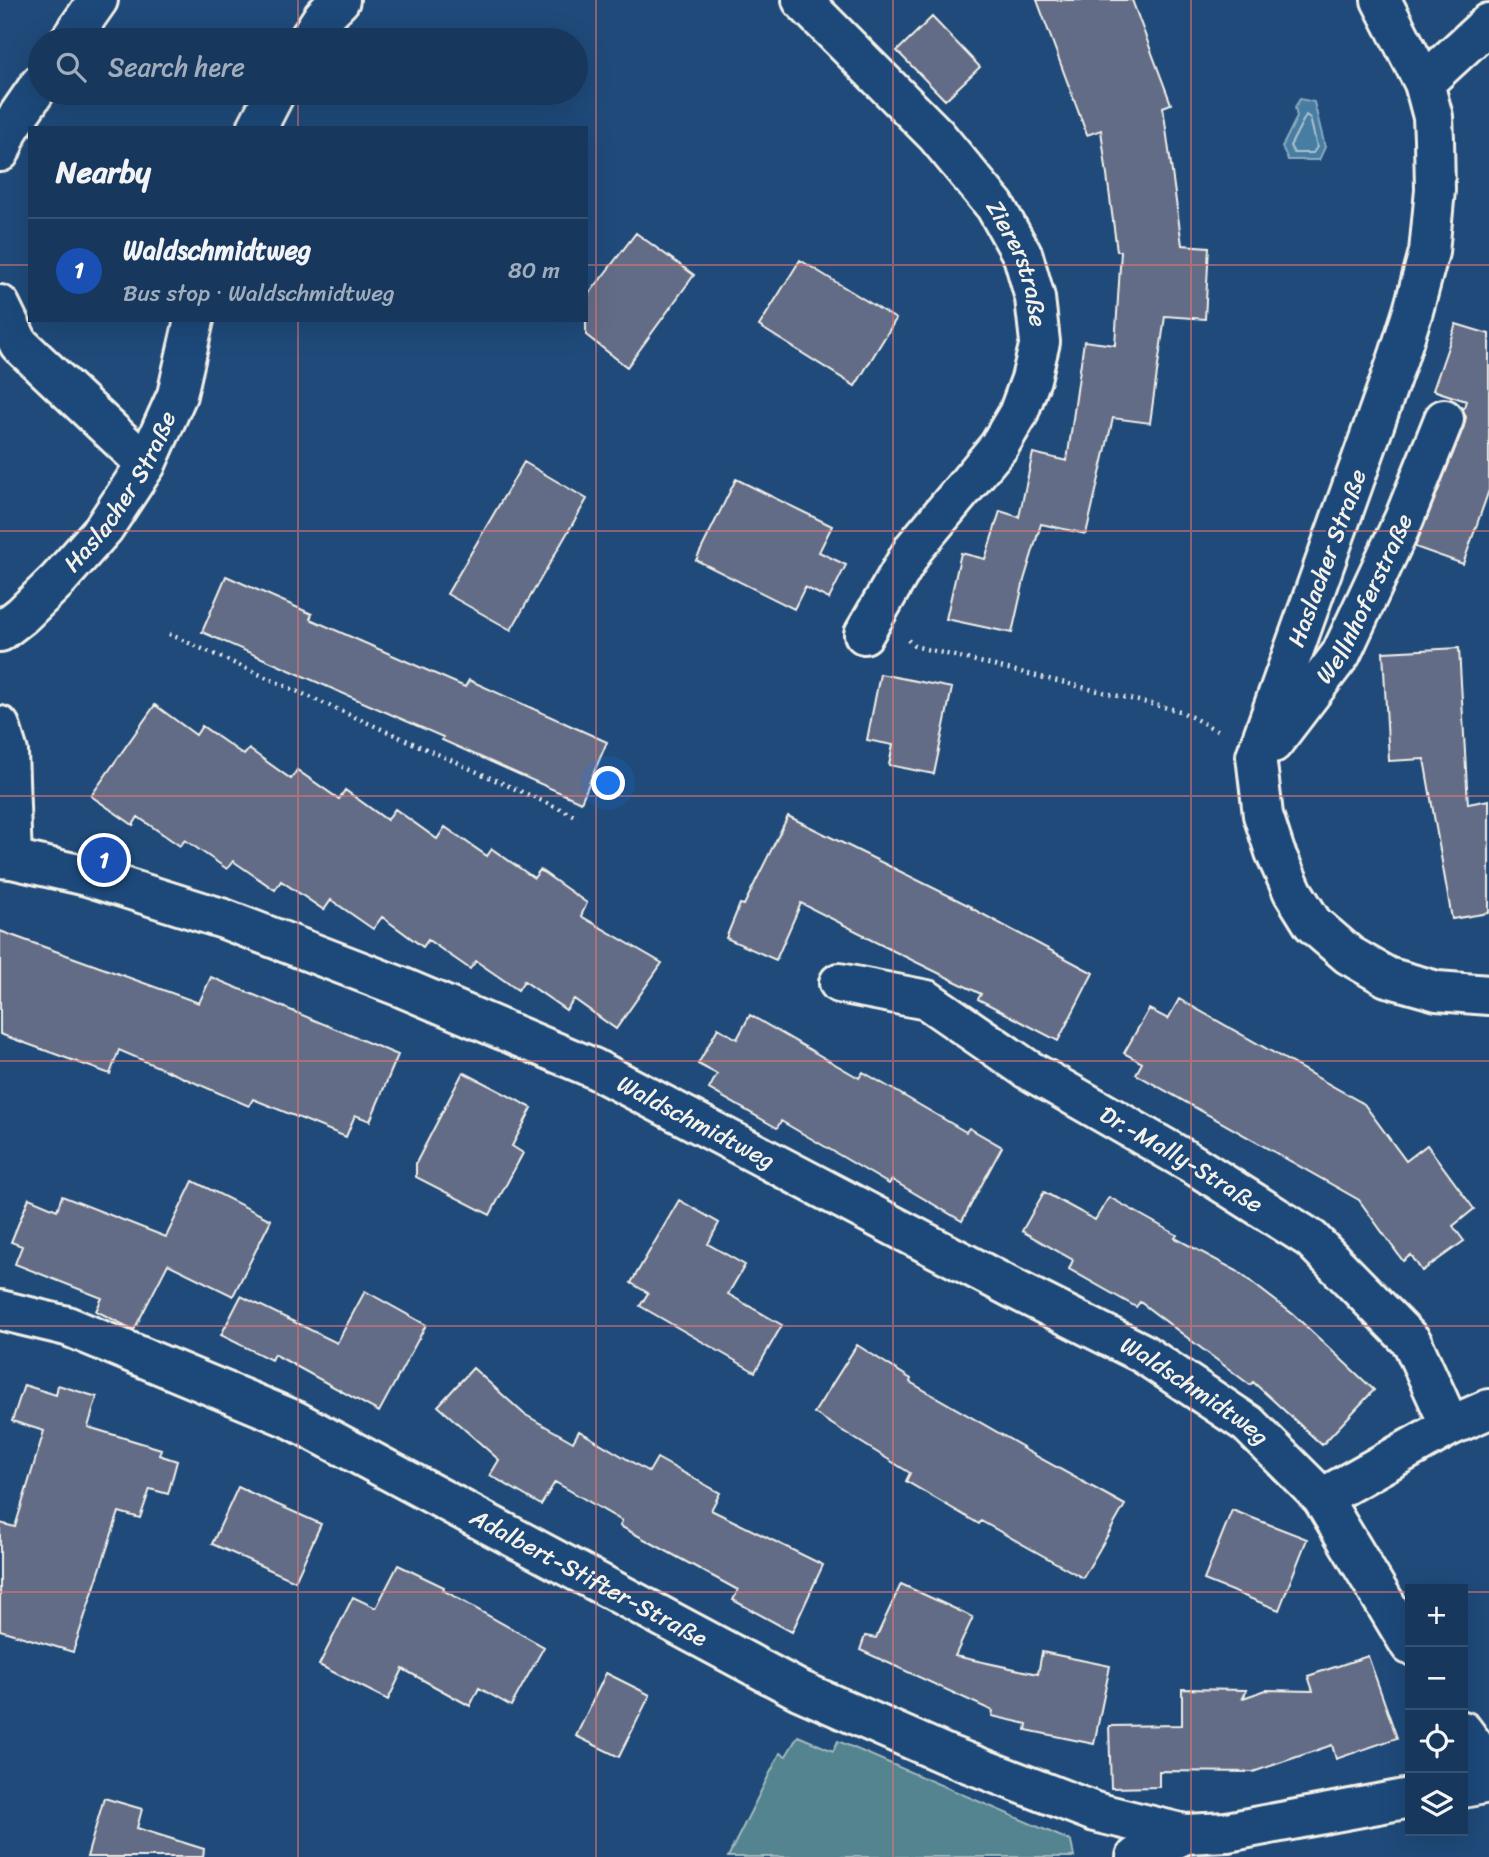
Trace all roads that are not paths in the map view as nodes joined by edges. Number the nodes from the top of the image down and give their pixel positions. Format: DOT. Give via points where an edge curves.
graph roads {
  1 [pos="99,0"];
  2 [pos="340,0"];
  3 [pos="802,0"];
  4 [pos="1381,0"];
  5 [pos="1489,23"];
  6 [pos="79,28"];
  7 [pos="316,28"];
  8 [pos="1424,83"];
  9 [pos="28,101"];
  10 [pos="269,105"];
  11 [pos="258,126"];
  12 [pos="0,152"];
  13 [pos="0,304"];
  14 [pos="194,322"];
  15 [pos="1444,419"];
  16 [pos="146,464"];
  17 [pos="0,632"];
  18 [pos="864,634"];
  19 [pos="0,726"];
  20 [pos="1257,764"];
  21 [pos="6,858"];
  22 [pos="839,983"];
  23 [pos="1489,995"];
  24 [pos="0,1310"];
  25 [pos="1489,1409"];
  26 [pos="1450,1426"];
  27 [pos="1322,1498"];
  28 [pos="1405,1637"];
  29 [pos="1468,1738"];
  30 [pos="1489,1766"];
  31 [pos="1489,1783"];
  32 [pos="1468,1787"];
  33 [pos="1405,1799"];
  34 [pos="1185,1834"];
  35 [pos="1136,1857"];
  1 -- 6 [label="street"];
  2 -- 7 [label="street"];
  3 -- 18 [label="street, Ziererstraße" via="936,135 995,206 1023,256 1041,342 1018,414 999,446 914,548"];
  4 -- 8 [label="street, Haslacher Straße"];
  5 -- 8 [label="street"];
  8 -- 20 [label="street, Haslacher Straße" via="1434,139 1429,252 1398,358 1256,756"];
  9 -- 12 [label="street"];
  10 -- 11 [label="street"];
  13 -- 16 [label="street" via="19,344"];
  14 -- 16 [label="street, Haslacher Straße" via="177,395"];
  15 -- 20 [label="street, Wellnhoferstraße" via="1404,519 1341,654"];
  16 -- 17 [label="street, Haslacher Straße" via="104,528 58,581"];
  19 -- 21 [label="street, Waldschmidtweg" via="8,752"];
  20 -- 23 [label="street, Haslacher Straße" via="1263,815 1275,852 1313,924 1349,955 1387,977 1437,991"];
  21 -- 27 [label="street, Waldschmidtweg" via="87,876 224,919 593,1068 1142,1353 1248,1424"];
  22 -- 26 [label="street, Dr.-Mally-Straße" via="927,1000 1027,1069 1191,1163 1311,1239 1412,1342"];
  24 -- 34 [label="street, Adalbert-Stifter-Straße" via="67,1326 294,1420 811,1695 945,1754 1095,1812"];
  25 -- 26 [label="street"];
  26 -- 27 [label="street"];
  27 -- 28 [label="street, Waldschmidtweg"];
  29 -- 30 [label="street"];
  31 -- 32 [label="street"];
  33 -- 34 [label="street, Adalbert-Stifter-Straße" via="1227,1832"];
  34 -- 35 [label="street, Adalbert-Stifter-Straße"];
}
